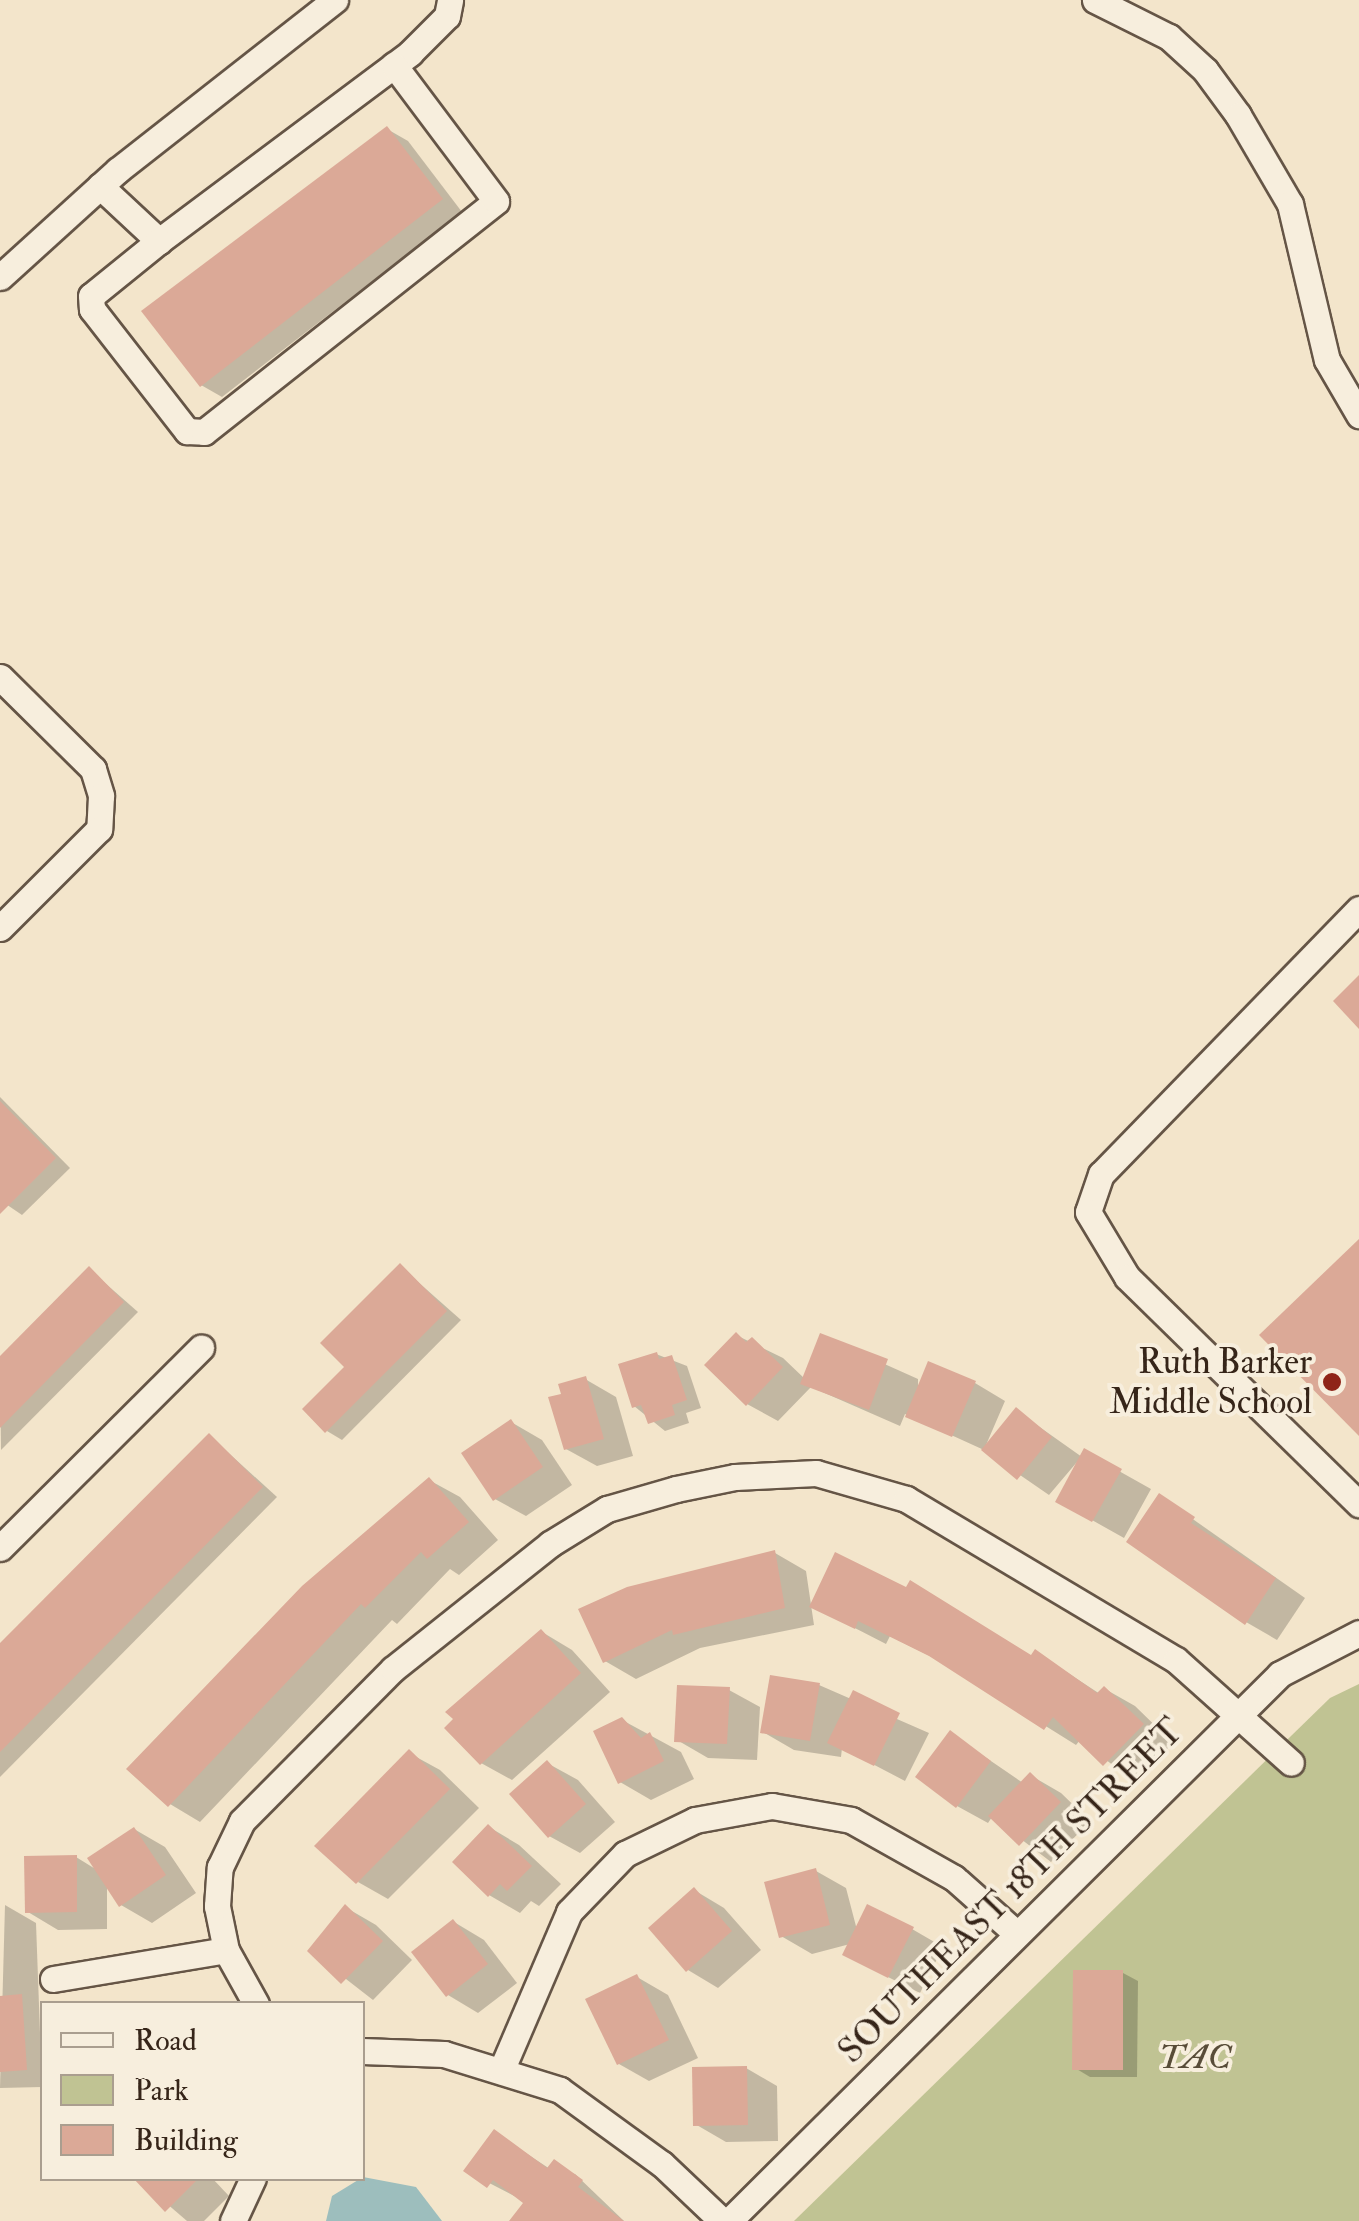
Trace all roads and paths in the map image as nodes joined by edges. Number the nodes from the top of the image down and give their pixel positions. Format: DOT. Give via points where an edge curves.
graph roads {
  1 [pos="335,0"];
  2 [pos="450,0"];
  3 [pos="1096,0"];
  4 [pos="394,66"];
  5 [pos="100,186"];
  6 [pos="159,241"];
  7 [pos="0,277"];
  8 [pos="1359,415"];
  9 [pos="0,677"];
  10 [pos="1359,909"];
  11 [pos="0,928"];
  12 [pos="201,1348"];
  13 [pos="1359,1504"];
  14 [pos="0,1548"];
  15 [pos="1359,1633"];
  16 [pos="1240,1714"];
  17 [pos="1291,1763"];
  18 [pos="1016,1934"];
  19 [pos="226,1950"];
  20 [pos="53,1980"];
  21 [pos="254,2001"];
  22 [pos="365,2052"];
  23 [pos="501,2071"];
  24 [pos="253,2181"];
  25 [pos="233,2221"];
  26 [pos="726,2221"];
  1 -- 5 [label="street"];
  2 -- 4 [label="street" via="447,16"];
  3 -- 8 [label="street" via="1169,38 1205,70 1238,115 1290,204 1326,360"];
  4 -- 6 [label="street"];
  4 -- 6 [label="street" via="496,201 204,432 188,432 92,309 91,296"];
  5 -- 6 [label="street"];
  5 -- 7 [label="street"];
  9 -- 11 [label="street" via="93,769 101,796 98,830"];
  10 -- 13 [label="street" via="1101,1174 1088,1212 1127,1278"];
  12 -- 14 [label="street"];
  15 -- 16 [label="street, SOUTHEAST 18TH STREET" via="1280,1674"];
  16 -- 17 [label="street"];
  16 -- 18 [label="street, SOUTHEAST 18TH STREET"];
  16 -- 19 [label="street" via="1176,1660 906,1499 816,1474 735,1477 676,1489 607,1510 550,1544 393,1669 317,1741 242,1821 220,1867 217,1906"];
  18 -- 23 [label="street" via="954,1878 851,1820 772,1806 695,1820 624,1854 569,1912"];
  18 -- 26 [label="street, SOUTHEAST 18TH STREET"];
  19 -- 20 [label="street"];
  19 -- 21 [label="street"];
  22 -- 23 [label="street" via="444,2054"];
  23 -- 26 [label="street" via="560,2090 662,2164"];
  24 -- 25 [label="street"];
}
